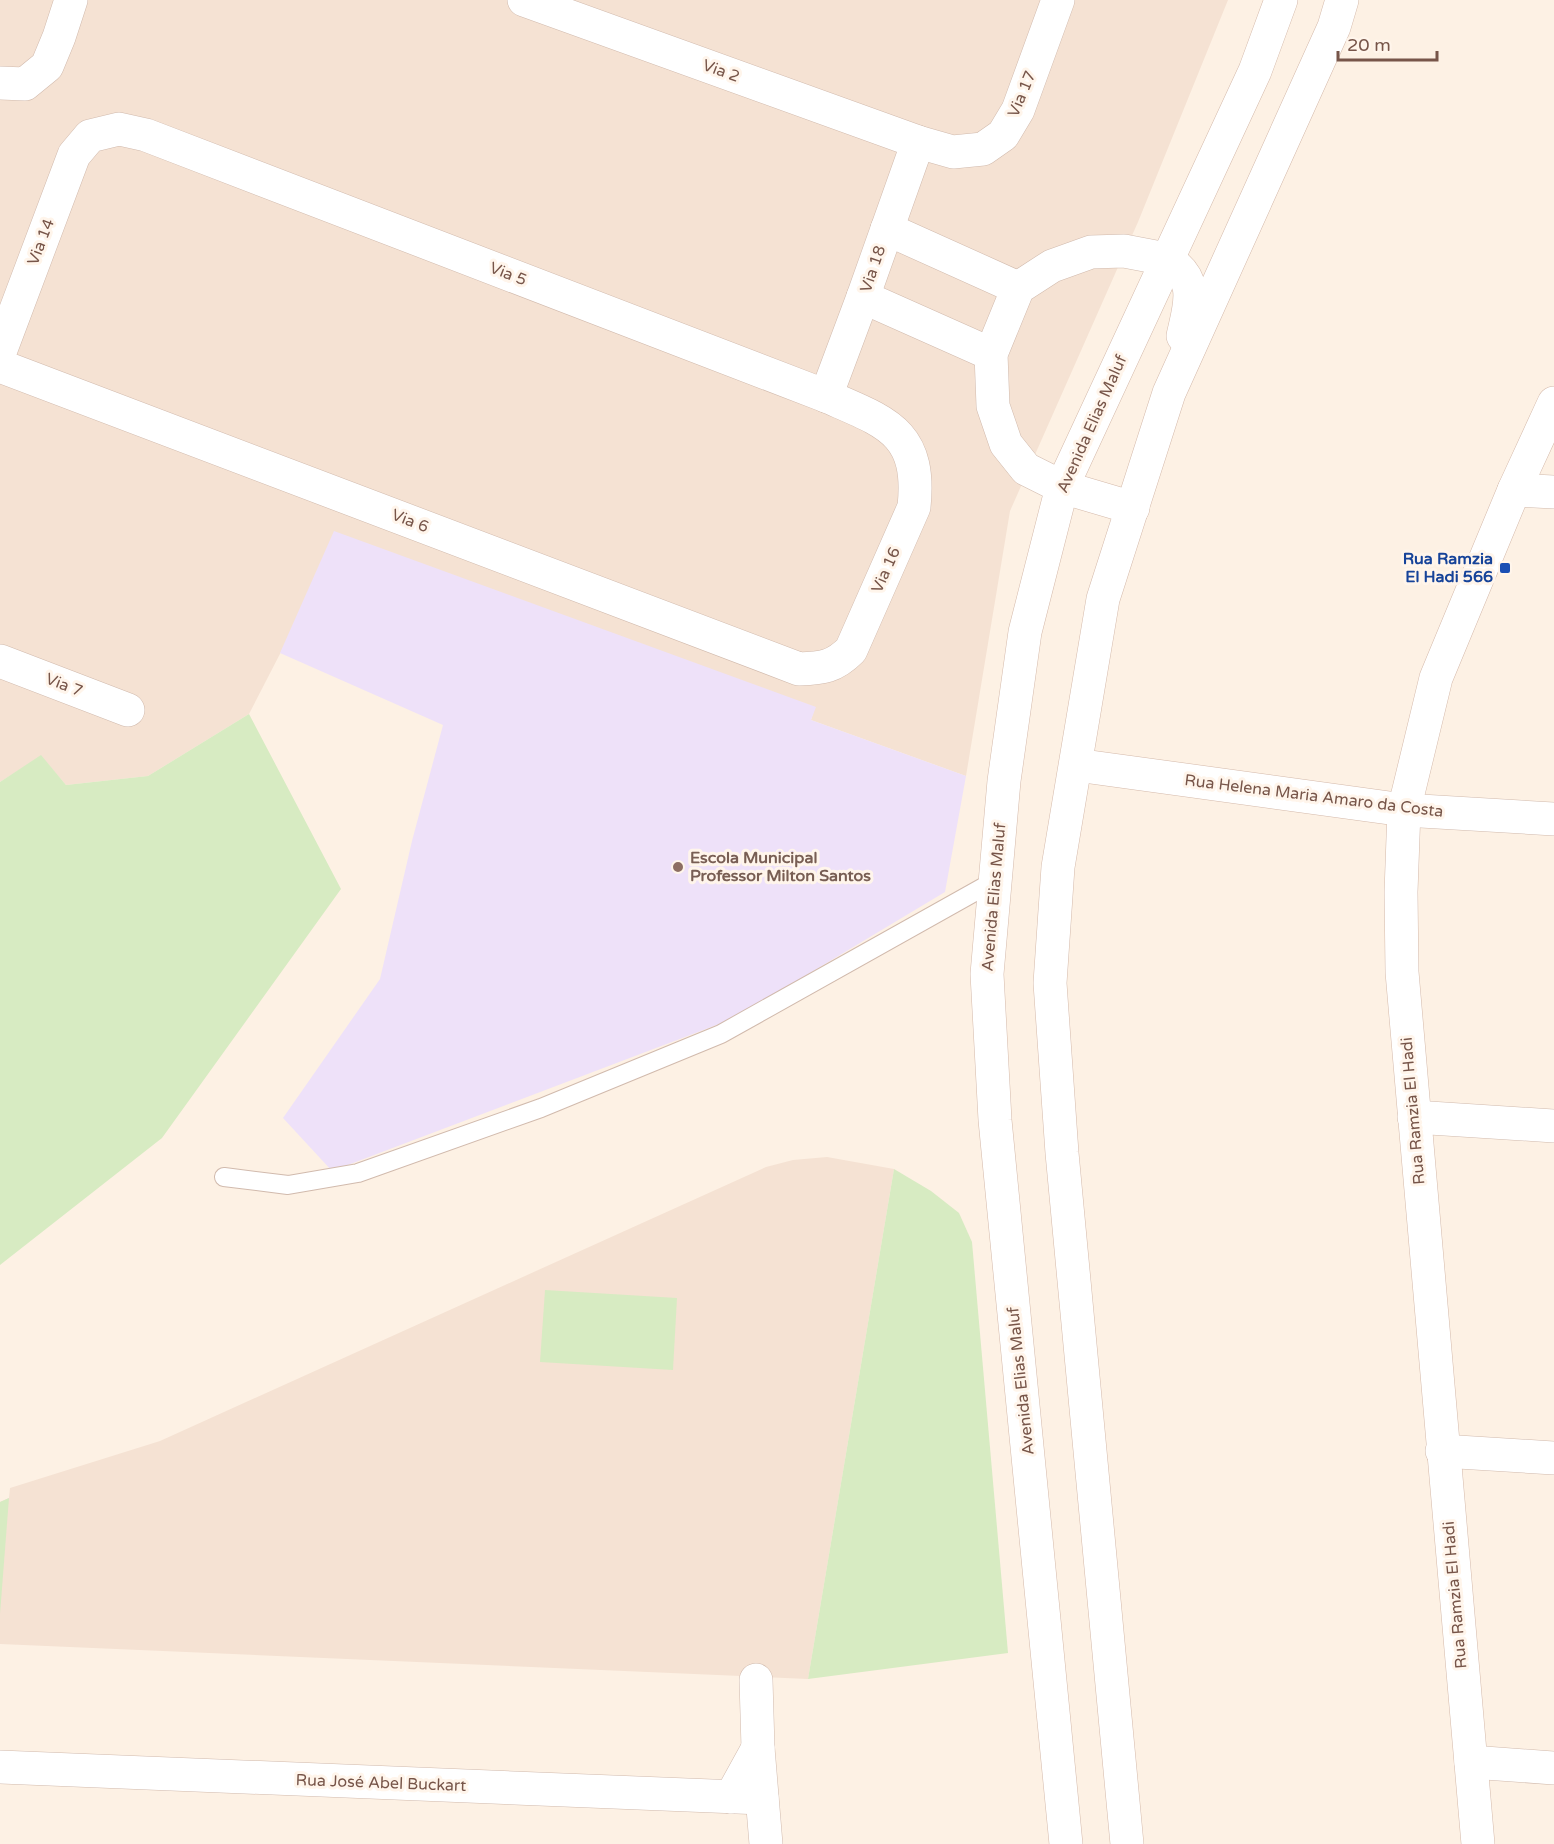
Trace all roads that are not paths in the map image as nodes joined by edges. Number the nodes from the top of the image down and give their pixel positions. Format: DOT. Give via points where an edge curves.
graph roads {
  1 [pos="71,0"];
  2 [pos="524,0"];
  3 [pos="1058,0"];
  4 [pos="1281,0"];
  5 [pos="1342,0"];
  6 [pos="12,84"];
  7 [pos="90,136"];
  8 [pos="918,142"];
  9 [pos="887,229"];
  10 [pos="1166,259"];
  11 [pos="1018,288"];
  12 [pos="863,297"];
  13 [pos="0,352"];
  14 [pos="991,354"];
  15 [pos="0,366"];
  16 [pos="1170,393"];
  17 [pos="826,396"];
  18 [pos="1554,403"];
  19 [pos="909,453"];
  20 [pos="1062,487"];
  21 [pos="1514,490"];
  22 [pos="1554,492"];
  23 [pos="1133,508"];
  24 [pos="0,661"];
  25 [pos="822,668"];
  26 [pos="128,710"];
  27 [pos="1076,765"];
  28 [pos="1404,810"];
  29 [pos="1554,819"];
  30 [pos="996,880"];
  31 [pos="1414,1117"];
  32 [pos="1554,1126"];
  33 [pos="224,1177"];
  34 [pos="1442,1451"];
  35 [pos="1554,1458"];
  36 [pos="756,1680"];
  37 [pos="1471,1762"];
  38 [pos="0,1767"];
  39 [pos="1554,1768"];
  40 [pos="746,1798"];
  41 [pos="766,1844"];
  42 [pos="1066,1844"];
  43 [pos="1127,1844"];
  44 [pos="1478,1844"];
  1 -- 6 [label="street" via="46,66"];
  2 -- 8 [label="street, Via 2"];
  3 -- 8 [label="street, Via 17" via="1018,110 1003,135 983,149 953,152"];
  4 -- 10 [label="street, Avenida Elias Maluf" via="1255,71"];
  5 -- 16 [label="street" via="1334,27"];
  7 -- 13 [label="street, Via 14" via="74,155"];
  7 -- 17 [label="street, Via 5" via="119,129 146,135"];
  8 -- 9 [label="street, Via 18"];
  9 -- 11 [label="street"];
  9 -- 12 [label="street, Via 18"];
  10 -- 11 [label="street" via="1124,251 1091,252 1052,266"];
  10 -- 16 [label="street" via="1186,276 1190,289 1190,305"];
  10 -- 20 [label="street, Avenida Elias Maluf"];
  11 -- 14 [label="street"];
  12 -- 14 [label="street"];
  12 -- 17 [label="street, Via 18"];
  14 -- 20 [label="street" via="993,406 1006,444 1026,469"];
  15 -- 25 [label="street, Via 6" via="800,669"];
  16 -- 23 [label="street"];
  17 -- 19 [label="street, Via 5" via="883,422 900,436"];
  18 -- 21 [label="street, Rua Ramzia El Hadi"];
  19 -- 25 [label="street, Via 16" via="916,484 914,507 851,650 839,662"];
  20 -- 23 [label="street"];
  20 -- 30 [label="street, Avenida Elias Maluf" via="1025,632 1004,781"];
  21 -- 22 [label="street"];
  21 -- 28 [label="street, Rua Ramzia El Hadi" via="1436,678"];
  23 -- 27 [label="street" via="1103,599"];
  24 -- 26 [label="street, Via 7"];
  27 -- 28 [label="street, Rua Helena Maria Amaro da Costa"];
  27 -- 43 [label="street" via="1058,867 1050,983 1062,1153"];
  28 -- 29 [label="street, Rua Helena Maria Amaro da Costa"];
  28 -- 31 [label="street, Rua Ramzia El Hadi" via="1402,972"];
  30 -- 33 [label="lane" via="721,1034 541,1108 358,1173 288,1185"];
  30 -- 42 [label="street, Avenida Elias Maluf" via="987,974 995,1120"];
  31 -- 32 [label="street"];
  31 -- 34 [label="street, Rua Ramzia El Hadi"];
  34 -- 35 [label="street"];
  34 -- 37 [label="street, Rua Ramzia El Hadi"];
  36 -- 40 [label="street" via="758,1748"];
  37 -- 39 [label="street"];
  37 -- 44 [label="street, Rua Ramzia El Hadi"];
  38 -- 40 [label="street, Rua José Abel Buckart"];
  40 -- 41 [label="street"];
}
